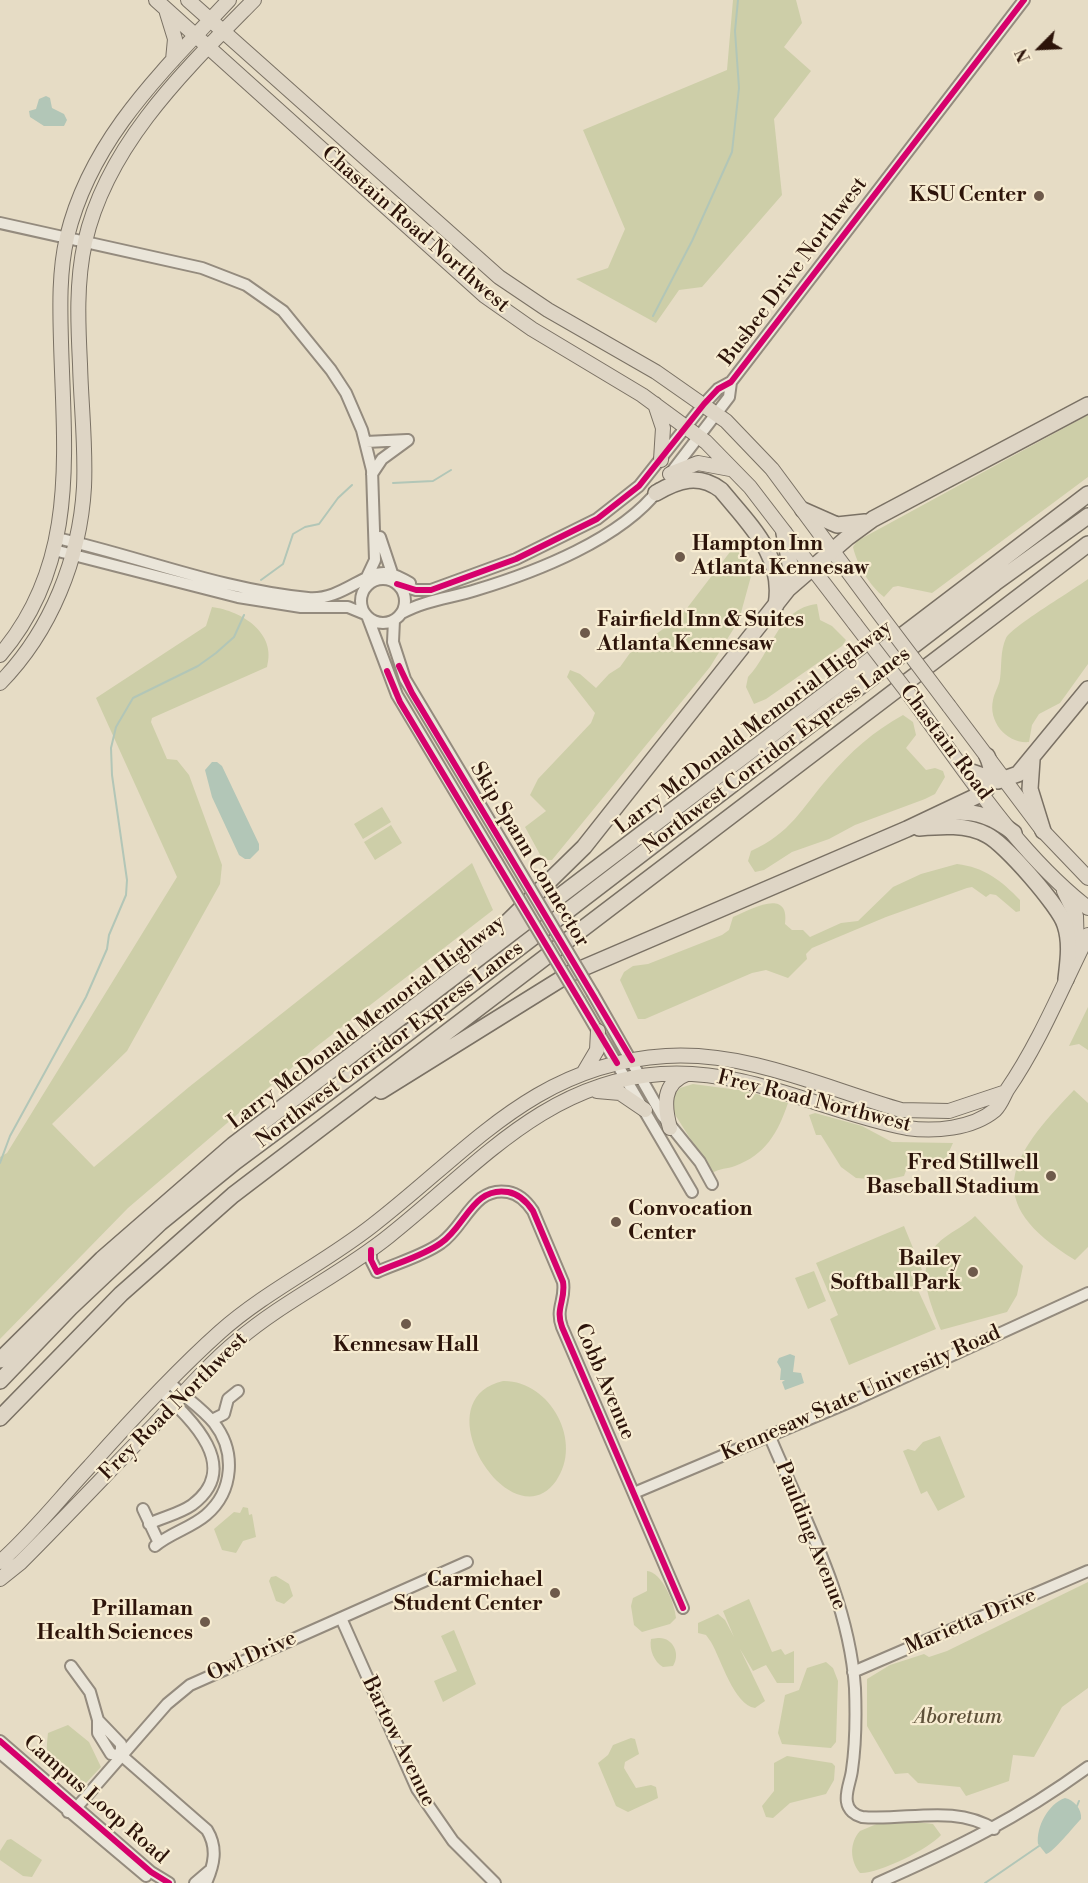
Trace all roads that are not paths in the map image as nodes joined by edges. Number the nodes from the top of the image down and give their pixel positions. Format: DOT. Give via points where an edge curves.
graph roads {
  1 [pos="188,0"];
  2 [pos="229,0"];
  3 [pos="254,0"];
  4 [pos="1024,0"];
  5 [pos="160,4"];
  6 [pos="210,20"];
  7 [pos="223,31"];
  8 [pos="195,35"];
  9 [pos="209,48"];
  10 [pos="173,60"];
  11 [pos="0,223"];
  12 [pos="67,238"];
  13 [pos="85,242"];
  14 [pos="731,382"];
  15 [pos="655,404"];
  16 [pos="704,404"];
  17 [pos="1088,405"];
  18 [pos="716,414"];
  19 [pos="687,427"];
  20 [pos="699,437"];
  21 [pos="366,442"];
  22 [pos="661,460"];
  23 [pos="735,471"];
  24 [pos="372,474"];
  25 [pos="670,474"];
  26 [pos="656,493"];
  27 [pos="1088,494"];
  28 [pos="374,507"];
  29 [pos="803,510"];
  30 [pos="1088,516"];
  31 [pos="873,519"];
  32 [pos="784,533"];
  33 [pos="56,544"];
  34 [pos="1088,544"];
  35 [pos="74,549"];
  36 [pos="833,551"];
  37 [pos="813,569"];
  38 [pos="366,579"];
  39 [pos="395,581"];
  40 [pos="788,589"];
  41 [pos="776,604"];
  42 [pos="413,607"];
  43 [pos="398,617"];
  44 [pos="369,620"];
  45 [pos="395,651"];
  46 [pos="0,654"];
  47 [pos="0,683"];
  48 [pos="1088,689"];
  49 [pos="987,756"];
  50 [pos="1032,760"];
  51 [pos="966,770"];
  52 [pos="998,780"];
  53 [pos="983,793"];
  54 [pos="943,813"];
  55 [pos="907,830"];
  56 [pos="1043,831"];
  57 [pos="1014,833"];
  58 [pos="1072,863"];
  59 [pos="1088,866"];
  60 [pos="1088,878"];
  61 [pos="1061,885"];
  62 [pos="1088,908"];
  63 [pos="1088,935"];
  64 [pos="1082,960"];
  65 [pos="457,973"];
  66 [pos="1066,980"];
  67 [pos="595,1027"];
  68 [pos="632,1060"];
  69 [pos="617,1063"];
  70 [pos="584,1072"];
  71 [pos="689,1074"];
  72 [pos="634,1078"];
  73 [pos="582,1092"];
  74 [pos="1006,1092"];
  75 [pos="645,1110"];
  76 [pos="326,1122"];
  77 [pos="670,1128"];
  78 [pos="712,1184"];
  79 [pos="692,1192"];
  80 [pos="371,1250"];
  81 [pos="1088,1293"];
  82 [pos="0,1360"];
  83 [pos="0,1381"];
  84 [pos="165,1386"];
  85 [pos="238,1390"];
  86 [pos="178,1399"];
  87 [pos="0,1418"];
  88 [pos="212,1420"];
  89 [pos="770,1437"];
  90 [pos="634,1493"];
  91 [pos="143,1509"];
  92 [pos="149,1524"];
  93 [pos="0,1562"];
  94 [pos="467,1562"];
  95 [pos="1088,1571"];
  96 [pos="0,1579"];
  97 [pos="683,1608"];
  98 [pos="341,1618"];
  99 [pos="71,1666"];
  100 [pos="853,1672"];
  101 [pos="0,1741"];
  102 [pos="0,1753"];
  103 [pos="121,1755"];
  104 [pos="1088,1767"];
  105 [pos="72,1809"];
  106 [pos="994,1829"];
  107 [pos="209,1871"];
  108 [pos="156,1883"];
  109 [pos="169,1883"];
  110 [pos="195,1883"];
  111 [pos="206,1883"];
  112 [pos="495,1883"];
  113 [pos="878,1883"];
  1 -- 6 [label="main road, Chastain Road Northwest"];
  2 -- 6 [label="main road"];
  3 -- 7 [label="main road"];
  4 -- 14 [label="street, Busbee Drive Northwest"];
  5 -- 8 [label="main road, Chastain Road Northwest"];
  5 -- 10 [label="main road" via="175,39"];
  6 -- 7 [label="main road, Chastain Road Northwest"];
  6 -- 8 [label="main road"];
  7 -- 9 [label="main road"];
  7 -- 16 [label="main road, Chastain Road Northwest" via="499,277"];
  8 -- 9 [label="main road, Chastain Road Northwest"];
  8 -- 10 [label="main road"];
  9 -- 13 [label="main road" via="149,114 119,157"];
  9 -- 15 [label="main road, Chastain Road Northwest" via="485,296"];
  10 -- 12 [label="main road" via="129,110 102,151 81,195"];
  11 -- 12 [label="street"];
  12 -- 13 [label="street"];
  12 -- 33 [label="main road" via="60,317 65,480"];
  13 -- 21 [label="street" via="202,268 246,285 268,299 283,311 331,370 346,393"];
  13 -- 35 [label="main road" via="78,315 84,487"];
  14 -- 16 [label="street, Busbee Drive Northwest"];
  14 -- 18 [label="street, Busbee Drive Northwest" via="729,397"];
  15 -- 19 [label="main road, Chastain Road Northwest"];
  15 -- 22 [label="main road" via="663,428"];
  16 -- 18 [label="main road, Chastain Road Northwest"];
  16 -- 19 [label="street, Busbee Drive Northwest"];
  17 -- 31 [label="highway"];
  18 -- 20 [label="street, Busbee Drive Northwest"];
  18 -- 29 [label="main road, Chastain Road Northwest" via="756,450"];
  19 -- 20 [label="main road, Chastain Road Northwest"];
  19 -- 22 [label="street, Busbee Drive Northwest"];
  20 -- 23 [label="main road, Chastain Road Northwest"];
  20 -- 25 [label="street, Busbee Drive Northwest"];
  21 -- 24 [label="street"];
  21 -- 24 [label="street" via="411,440 382,459"];
  22 -- 39 [label="street, Busbee Drive Northwest" via="639,486 597,519 507,563 436,587"];
  23 -- 25 [label="main road" via="698,463"];
  23 -- 32 [label="main road, Chastain Road Northwest"];
  24 -- 28 [label="street"];
  25 -- 26 [label="street, Busbee Drive Northwest"];
  26 -- 41 [label="highway" via="691,479 712,483 721,490 772,558 778,585"];
  26 -- 42 [label="street, Busbee Drive Northwest" via="626,522 592,544 499,583"];
  27 -- 65 [label="highway, Larry McDonald Memorial Highway"];
  28 -- 38 [label="street" via="375,560"];
  28 -- 39 [label="street" via="382,550"];
  29 -- 31 [label="highway" via="837,525"];
  29 -- 36 [label="main road, Chastain Road Northwest"];
  30 -- 83 [label="highway, Northwest Corridor Express Lanes" via="235,1162 160,1223"];
  31 -- 36 [label="highway"];
  32 -- 37 [label="main road, Chastain Road Northwest"];
  32 -- 40 [label="highway" via="791,569"];
  33 -- 35 [label="street"];
  33 -- 46 [label="main road" via="33,605"];
  34 -- 76 [label="highway"];
  35 -- 38 [label="street" via="243,589 310,599 340,593"];
  35 -- 44 [label="street" via="238,597 325,608"];
  35 -- 47 [label="main road" via="47,616"];
  36 -- 37 [label="highway"];
  36 -- 49 [label="main road, Chastain Road, bridge"];
  37 -- 40 [label="highway"];
  37 -- 51 [label="main road, Chastain Road, bridge"];
  38 -- 39 [label="street" via="380,573"];
  39 -- 43 [label="street" via="405,598"];
  39 -- 44 [label="street" via="383,579 368,584 361,598"];
  40 -- 41 [label="highway"];
  41 -- 65 [label="highway" via="584,847"];
  42 -- 43 [label="street, Busbee Drive Northwest"];
  42 -- 45 [label="street" via="398,631"];
  43 -- 44 [label="street" via="378,623"];
  43 -- 45 [label="street, Skip Spann Connector" via="392,635"];
  44 -- 67 [label="street, Skip Spann Connector, bridge" via="400,702"];
  45 -- 68 [label="street, Skip Spann Connector, bridge" via="412,693"];
  48 -- 50 [label="highway"];
  49 -- 52 [label="highway"];
  50 -- 52 [label="highway" via="1018,774"];
  50 -- 56 [label="highway" via="1030,789"];
  51 -- 52 [label="highway"];
  51 -- 53 [label="main road, Chastain Road"];
  52 -- 53 [label="highway"];
  52 -- 56 [label="main road, Chastain Road"];
  53 -- 54 [label="highway"];
  53 -- 57 [label="main road, Chastain Road"];
  54 -- 55 [label="highway"];
  54 -- 57 [label="highway" via="982,814"];
  55 -- 66 [label="highway" via="959,827 994,839 1060,912 1068,939"];
  55 -- 76 [label="highway" via="569,974"];
  56 -- 58 [label="main road, Chastain Road"];
  57 -- 61 [label="main road, Chastain Road"];
  58 -- 59 [label="main road"];
  58 -- 60 [label="main road, Chastain Road"];
  61 -- 62 [label="main road, Chastain Road"];
  61 -- 64 [label="main road" via="1078,926"];
  63 -- 64 [label="main road"];
  64 -- 66 [label="main road"];
  65 -- 82 [label="highway, Larry McDonald Memorial Highway" via="274,1113 162,1205"];
  66 -- 74 [label="main road, Frey Road Northwest" via="1021,1071"];
  67 -- 69 [label="street, Skip Spann Connector"];
  67 -- 70 [label="main road" via="597,1050"];
  68 -- 69 [label="main road, Frey Road Northwest"];
  68 -- 72 [label="street, Skip Spann Connector"];
  68 -- 74 [label="main road, Frey Road Northwest" via="680,1055 734,1060 919,1112 962,1108"];
  69 -- 70 [label="main road, Frey Road Northwest"];
  69 -- 72 [label="street, Skip Spann Connector"];
  70 -- 84 [label="main road, Frey Road Northwest" via="547,1088 505,1114 372,1226 222,1330"];
  71 -- 72 [label="main road, Frey Road Northwest"];
  71 -- 74 [label="main road, Frey Road Northwest" via="750,1082 922,1130 975,1120 994,1111"];
  71 -- 77 [label="main road" via="676,1080 668,1092"];
  72 -- 73 [label="main road, Frey Road Northwest"];
  72 -- 75 [label="street"];
  72 -- 77 [label="street"];
  73 -- 75 [label="main road" via="620,1093"];
  73 -- 80 [label="main road, Frey Road Northwest" via="525,1123"];
  75 -- 79 [label="street"];
  76 -- 87 [label="highway" via="233,1195 121,1294"];
  77 -- 78 [label="street" via="700,1162"];
  80 -- 86 [label="main road, Frey Road Northwest" via="249,1331"];
  80 -- 90 [label="street, Cobb Avenue" via="376,1272 442,1243 486,1195 505,1191 522,1198 533,1211 562,1280 560,1320"];
  81 -- 89 [label="street, Kennesaw State University Road"];
  84 -- 86 [label="street"];
  84 -- 93 [label="main road, Frey Road Northwest"];
  85 -- 88 [label="street" via="228,1399 224,1414"];
  86 -- 88 [label="street"];
  86 -- 92 [label="street" via="206,1439 212,1471 195,1502"];
  86 -- 96 [label="main road, Frey Road Northwest"];
  88 -- 92 [label="street" via="228,1452 229,1476 218,1503 206,1516 157,1545"];
  89 -- 90 [label="street, Kennesaw State University Road"];
  89 -- 100 [label="street, Paulding Avenue" via="835,1591"];
  90 -- 97 [label="street, Cobb Avenue"];
  91 -- 92 [label="street"];
  94 -- 98 [label="street, Owl Drive"];
  95 -- 100 [label="street, Marietta Drive"];
  98 -- 103 [label="street, Owl Drive" via="190,1685 167,1704"];
  98 -- 112 [label="street, Bartow Avenue" via="417,1788 453,1841"];
  99 -- 103 [label="street" via="90,1692 99,1720 98,1733 108,1752"];
  100 -- 106 [label="street, Paulding Avenue" via="855,1737 847,1798 852,1812 868,1818 961,1817"];
  101 -- 105 [label="street, Campus Loop Road"];
  102 -- 105 [label="street, Campus Loop Road"];
  103 -- 105 [label="street, Owl Drive"];
  103 -- 107 [label="street" via="207,1830 214,1853"];
  104 -- 106 [label="street"];
  105 -- 108 [label="street, Campus Loop Road"];
  105 -- 109 [label="street, Campus Loop Road"];
  106 -- 113 [label="street"];
  107 -- 110 [label="street"];
  107 -- 111 [label="street"];
}
